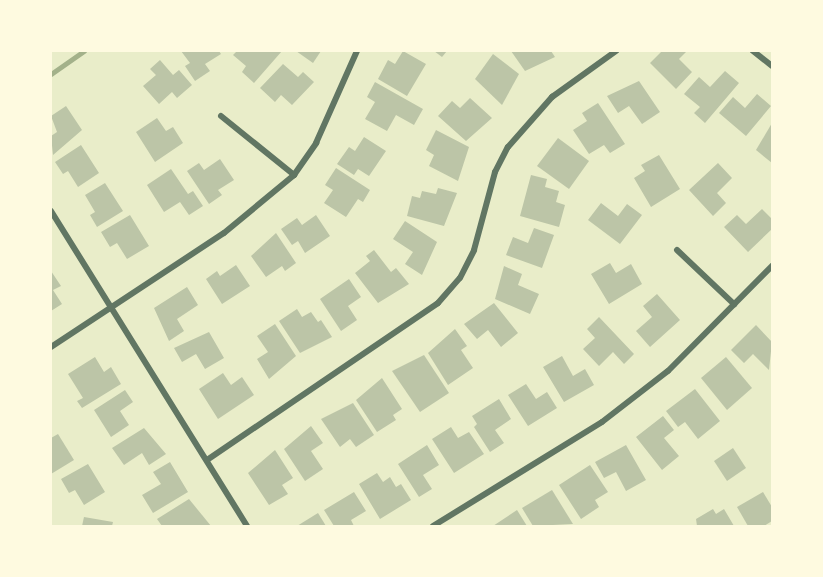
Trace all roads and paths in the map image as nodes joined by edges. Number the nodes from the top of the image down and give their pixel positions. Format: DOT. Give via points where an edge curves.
graph roads {
  1 [pos="357,51"];
  2 [pos="616,51"];
  3 [pos="753,51"];
  4 [pos="772,66"];
  5 [pos="221,116"];
  6 [pos="294,175"];
  7 [pos="51,211"];
  8 [pos="677,250"];
  9 [pos="772,266"];
  10 [pos="734,303"];
  11 [pos="110,308"];
  12 [pos="51,347"];
  13 [pos="207,460"];
  14 [pos="247,526"];
  15 [pos="433,526"];
  1 -- 6 [label="street" via="316,143"];
  2 -- 13 [label="street" via="552,97 508,147 495,172 474,250 460,279 438,303"];
  3 -- 4 [label="street"];
  5 -- 6 [label="street"];
  6 -- 11 [label="street" via="224,233"];
  7 -- 11 [label="street"];
  8 -- 10 [label="street"];
  9 -- 10 [label="street"];
  10 -- 15 [label="street" via="668,370 602,422"];
  11 -- 12 [label="street"];
  11 -- 13 [label="street"];
  13 -- 14 [label="street"];
}
